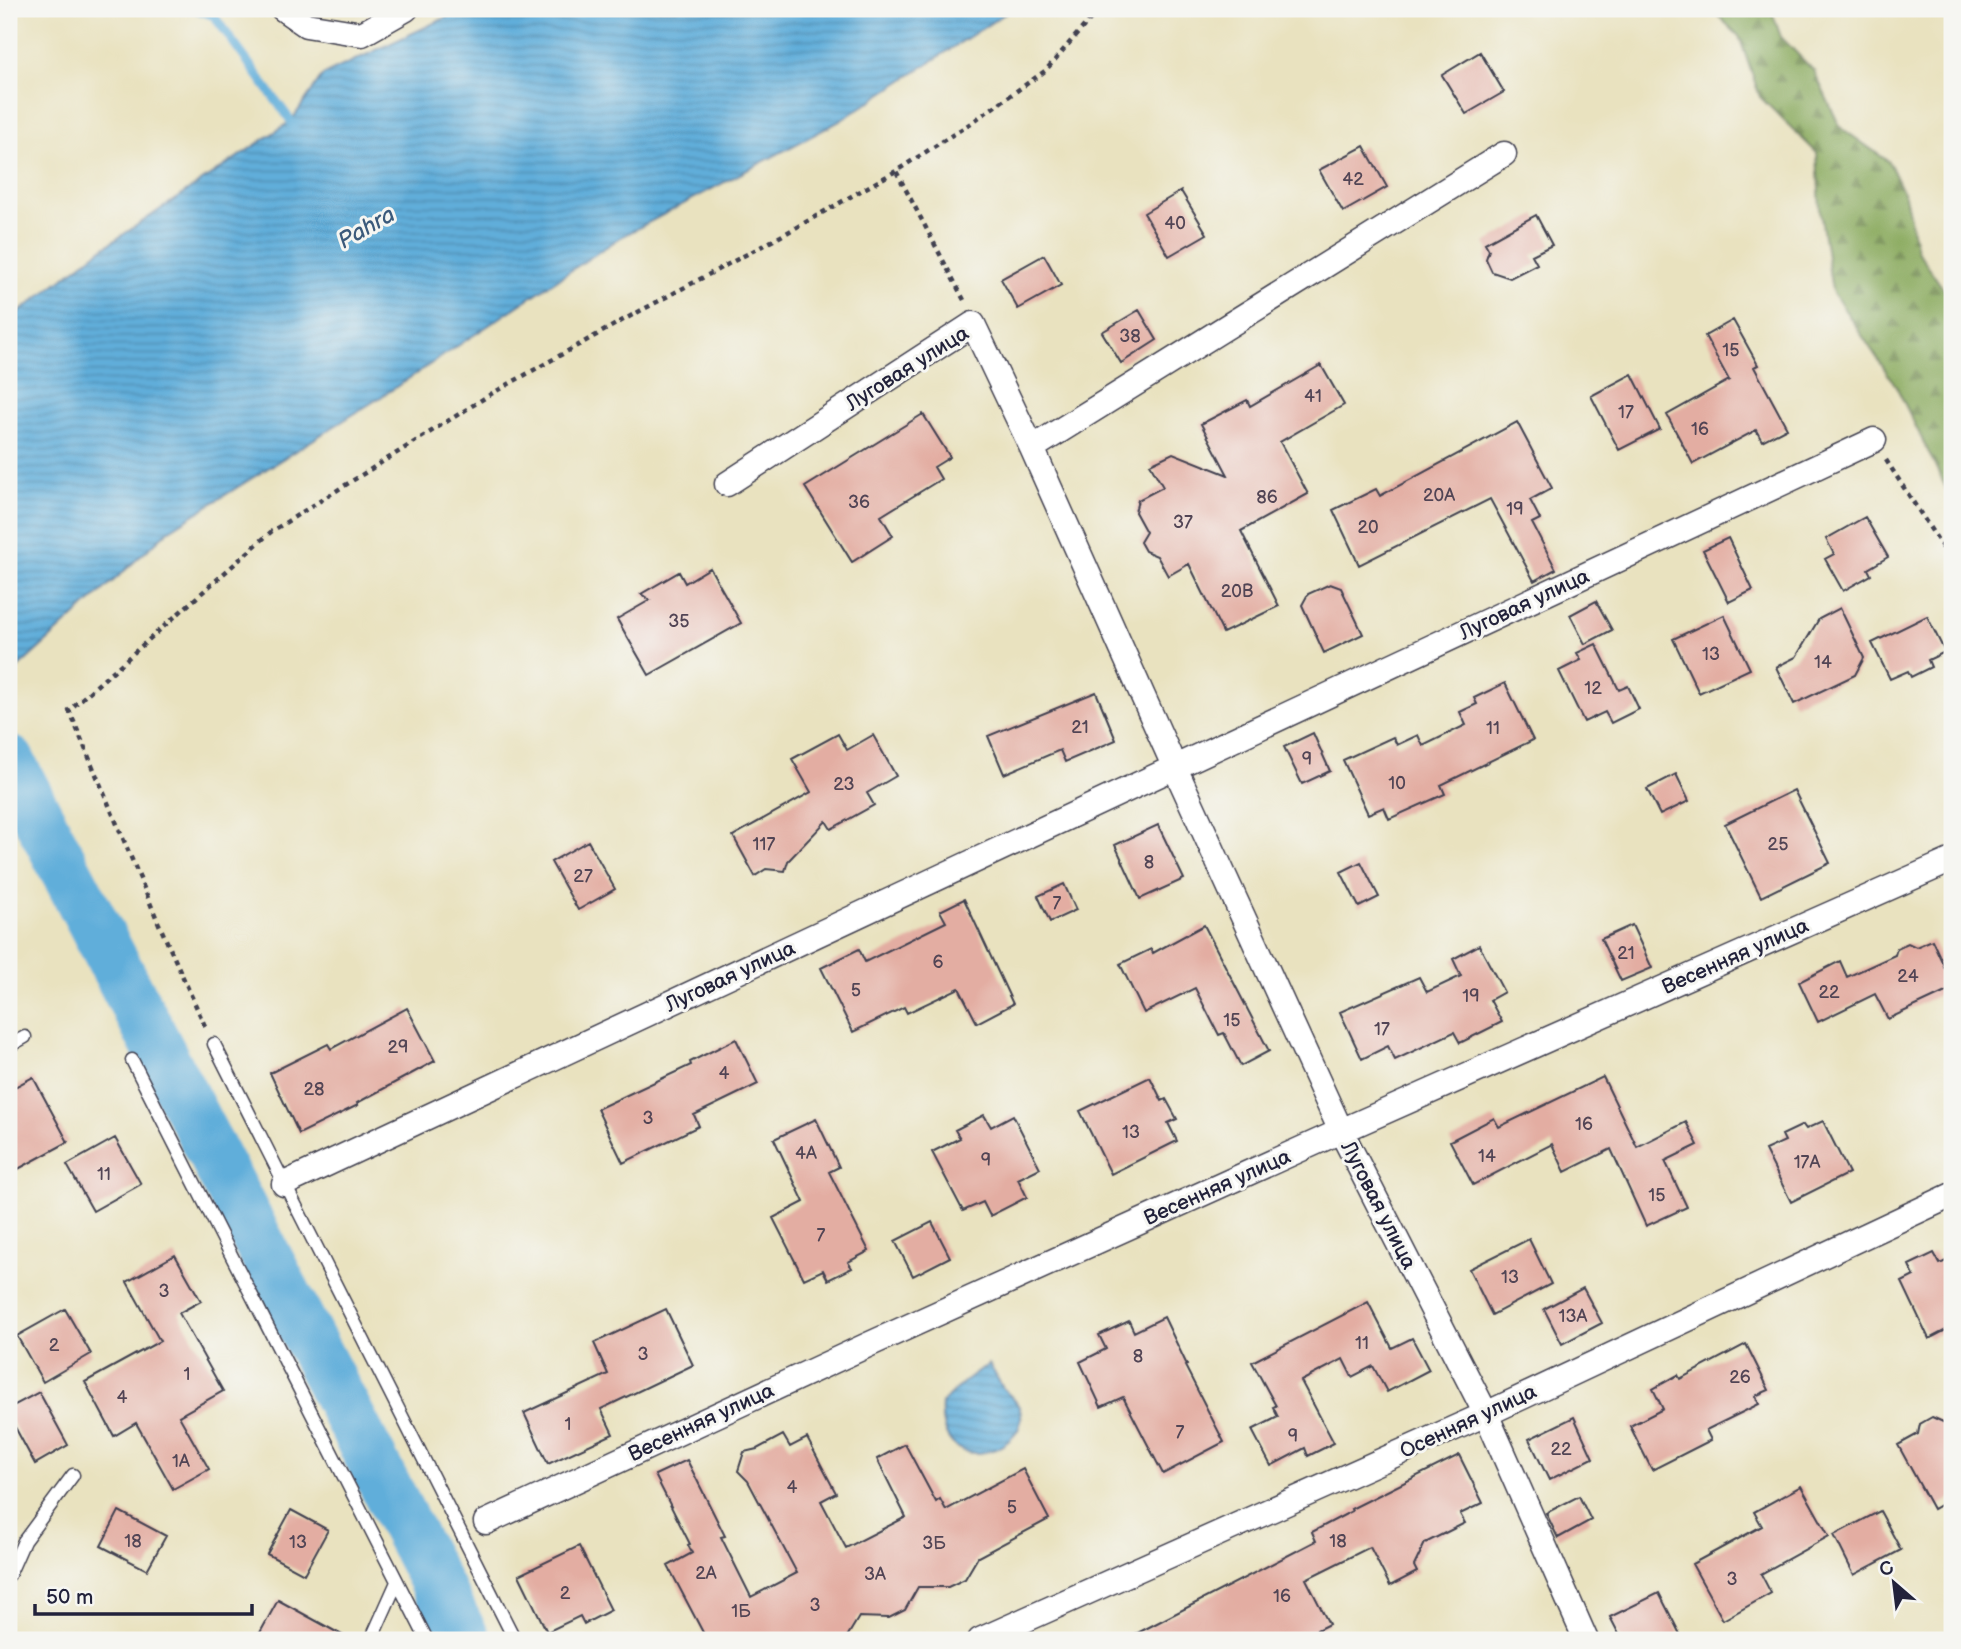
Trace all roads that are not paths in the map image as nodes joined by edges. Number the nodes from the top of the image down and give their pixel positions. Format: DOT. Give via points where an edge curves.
graph roads {
  1 [pos="284,9"];
  2 [pos="406,9"];
  3 [pos="1503,153"];
  4 [pos="1874,440"];
  5 [pos="1032,448"];
  6 [pos="727,484"];
  7 [pos="1175,768"];
  8 [pos="1952,860"];
  9 [pos="25,1037"];
  10 [pos="214,1044"];
  11 [pos="9,1046"];
  12 [pos="132,1060"];
  13 [pos="1341,1131"];
  14 [pos="284,1184"];
  15 [pos="1952,1195"];
  16 [pos="1486,1414"];
  17 [pos="73,1475"];
  18 [pos="486,1522"];
  19 [pos="9,1575"];
  20 [pos="397,1582"];
  21 [pos="371,1640"];
  22 [pos="427,1640"];
  23 [pos="515,1640"];
  24 [pos="980,1640"];
  25 [pos="1586,1640"];
  1 -- 2 [label="street" via="306,24 362,34"];
  3 -- 5 [label="street"];
  4 -- 7 [label="street, Луговая улица"];
  5 -- 6 [label="street, Луговая улица" via="973,324"];
  5 -- 7 [label="street, Луговая улица"];
  7 -- 13 [label="street, Луговая улица"];
  7 -- 14 [label="street, Луговая улица"];
  8 -- 13 [label="street, Весенняя улица"];
  9 -- 11 [label="lane"];
  10 -- 14 [label="lane"];
  12 -- 20 [label="lane"];
  13 -- 16 [label="street, Луговая улица"];
  13 -- 18 [label="street, Весенняя улица"];
  14 -- 23 [label="lane"];
  15 -- 16 [label="street, Осенняя улица"];
  16 -- 24 [label="street, Осенняя улица"];
  16 -- 25 [label="street, Луговая улица"];
  17 -- 19 [label="lane" via="24,1541"];
  20 -- 21 [label="lane"];
  20 -- 22 [label="lane"];
}
